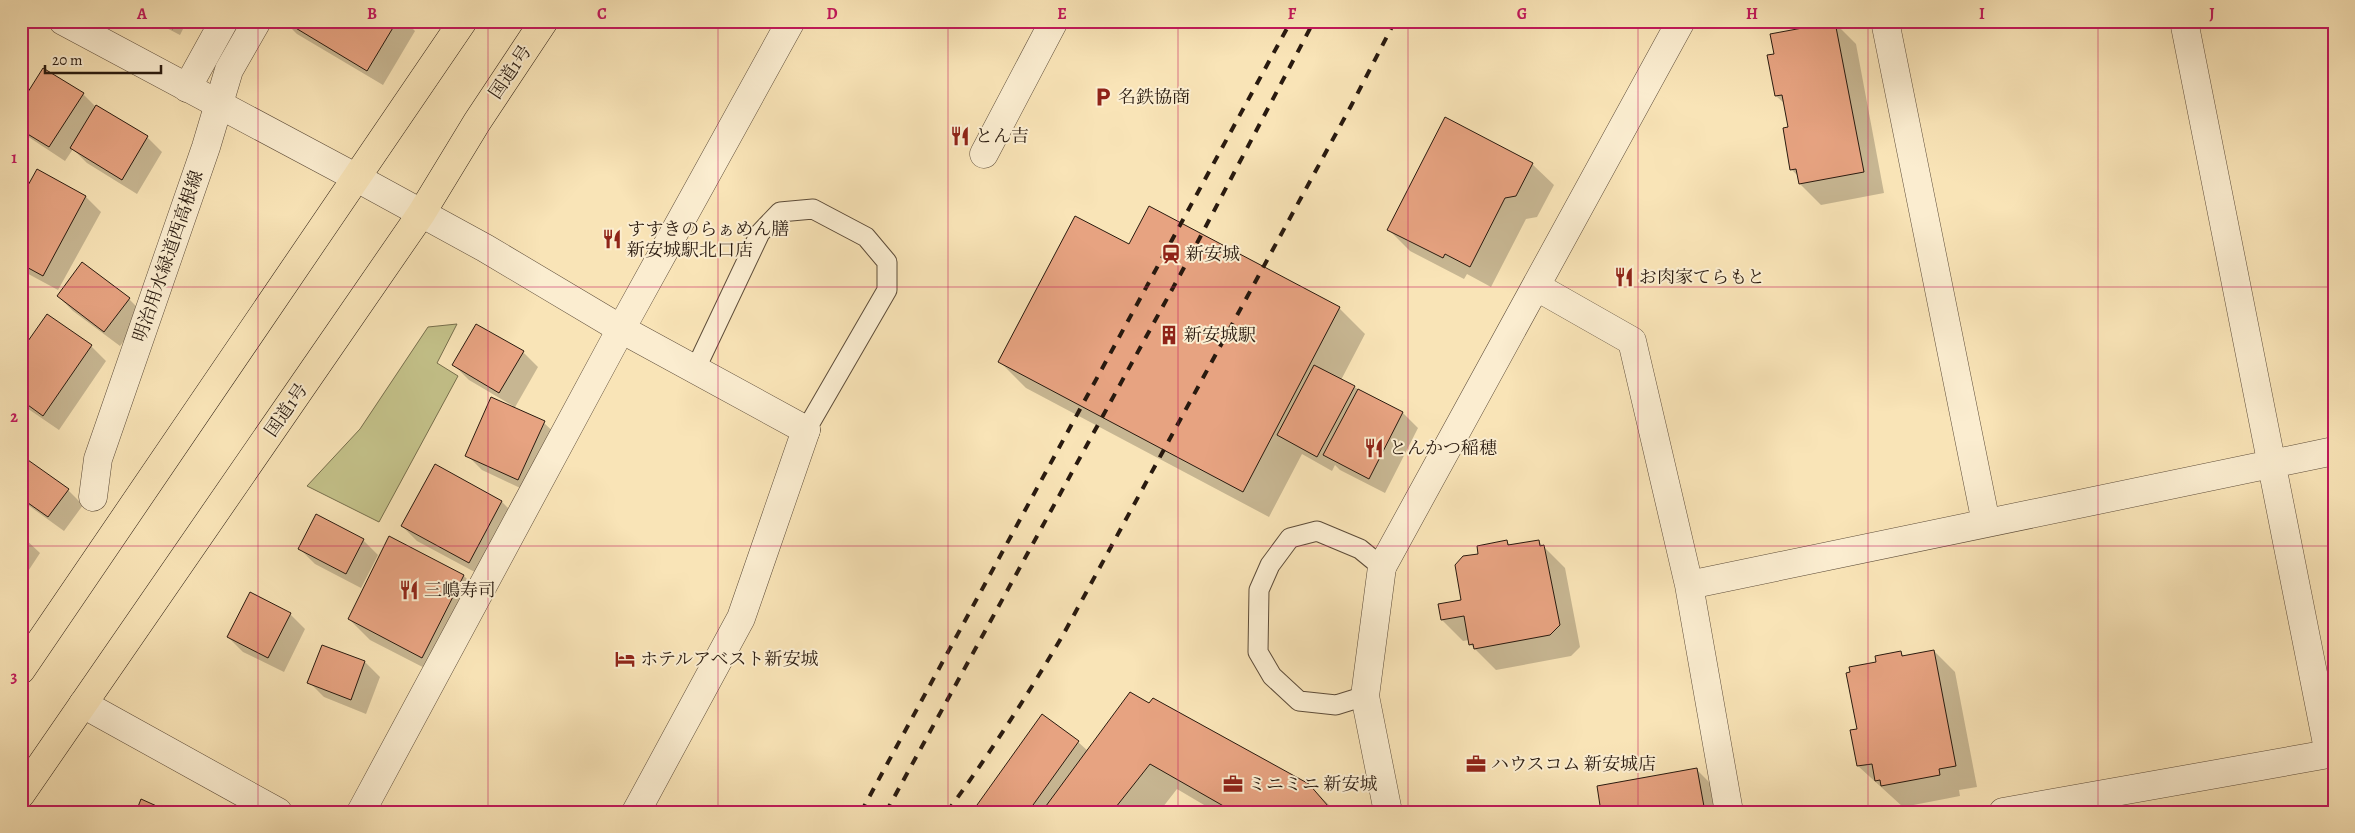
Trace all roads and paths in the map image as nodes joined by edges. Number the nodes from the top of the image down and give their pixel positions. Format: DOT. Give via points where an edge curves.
graph roads {
  1 [pos="63,21"];
  2 [pos="224,21"];
  3 [pos="257,21"];
  4 [pos="463,21"];
  5 [pos="544,21"];
  6 [pos="791,21"];
  7 [pos="1054,21"];
  8 [pos="1681,21"];
  9 [pos="1885,21"];
  10 [pos="2184,21"];
  11 [pos="187,88"];
  12 [pos="219,106"];
  13 [pos="984,154"];
  14 [pos="357,178"];
  15 [pos="421,214"];
  16 [pos="1537,287"];
  17 [pos="621,329"];
  18 [pos="696,368"];
  19 [pos="806,430"];
  20 [pos="2334,451"];
  21 [pos="2272,464"];
  22 [pos="93,497"];
  23 [pos="1986,523"];
  24 [pos="1382,567"];
  25 [pos="1689,585"];
  26 [pos="22,668"];
  27 [pos="1365,696"];
  28 [pos="83,704"];
  29 [pos="2331,754"];
  30 [pos="21,794"];
  31 [pos="278,812"];
  32 [pos="360,812"];
  33 [pos="636,812"];
  34 [pos="1388,812"];
  35 [pos="1729,812"];
  36 [pos="2003,812"];
  1 -- 11 [label="street"];
  2 -- 11 [label="street"];
  3 -- 12 [label="street, 明治用水緑道西高根線" via="229,70"];
  4 -- 14 [label="highway"];
  5 -- 15 [label="highway, 国道1号" via="476,122"];
  6 -- 17 [label="street"];
  7 -- 13 [label="street"];
  8 -- 16 [label="street"];
  9 -- 23 [label="street"];
  10 -- 21 [label="street"];
  11 -- 12 [label="street"];
  12 -- 14 [label="street"];
  12 -- 22 [label="street, 明治用水緑道西高根線" via="98,458"];
  14 -- 15 [label="street"];
  14 -- 26 [label="highway"];
  15 -- 17 [label="street"];
  15 -- 28 [label="highway, 国道1号"];
  16 -- 24 [label="street"];
  16 -- 25 [label="street" via="1632,341"];
  17 -- 18 [label="street"];
  17 -- 32 [label="street"];
  18 -- 19 [label="street"];
  18 -- 19 [label="lane" via="760,234 780,212 813,209 866,237 887,262 887,290"];
  19 -- 33 [label="street" via="741,618"];
  20 -- 21 [label="street"];
  21 -- 23 [label="street"];
  21 -- 29 [label="street"];
  23 -- 25 [label="street"];
  24 -- 27 [label="street"];
  24 -- 27 [label="lane" via="1360,549 1317,531 1290,538 1270,565 1259,590 1258,652 1272,676 1298,701 1336,705"];
  25 -- 35 [label="street"];
  27 -- 34 [label="street"];
  28 -- 30 [label="highway, 国道1号"];
  28 -- 31 [label="street"];
  29 -- 36 [label="street"];
}
